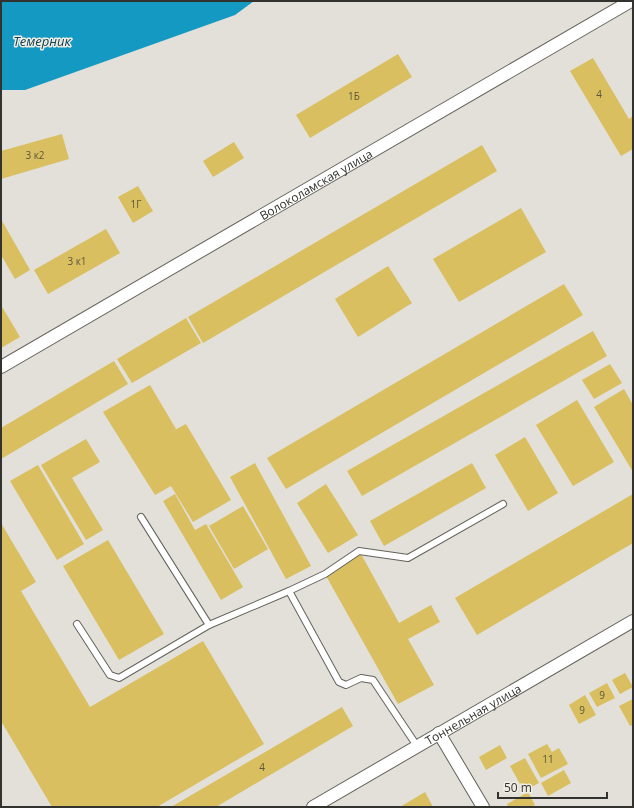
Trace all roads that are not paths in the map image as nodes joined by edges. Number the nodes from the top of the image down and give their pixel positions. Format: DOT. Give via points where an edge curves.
graph roads {
  1 [pos="631,1"];
  2 [pos="1,367"];
  3 [pos="503,504"];
  4 [pos="141,517"];
  5 [pos="289,592"];
  6 [pos="77,624"];
  7 [pos="209,625"];
  8 [pos="631,626"];
  9 [pos="439,733"];
  10 [pos="417,746"];
  11 [pos="316,806"];
  12 [pos="483,807"];
  1 -- 2 [label="street, Волоколамская улица"];
  3 -- 5 [label="lane" via="408,558 359,551 326,574"];
  4 -- 7 [label="lane"];
  5 -- 7 [label="lane"];
  5 -- 10 [label="lane" via="339,682 346,685 361,678 373,680"];
  6 -- 7 [label="lane" via="110,675 119,678"];
  8 -- 9 [label="street, Тоннельная улица"];
  9 -- 10 [label="street, Тоннельная улица"];
  9 -- 12 [label="street"];
  10 -- 11 [label="street, Тоннельная улица"];
}
